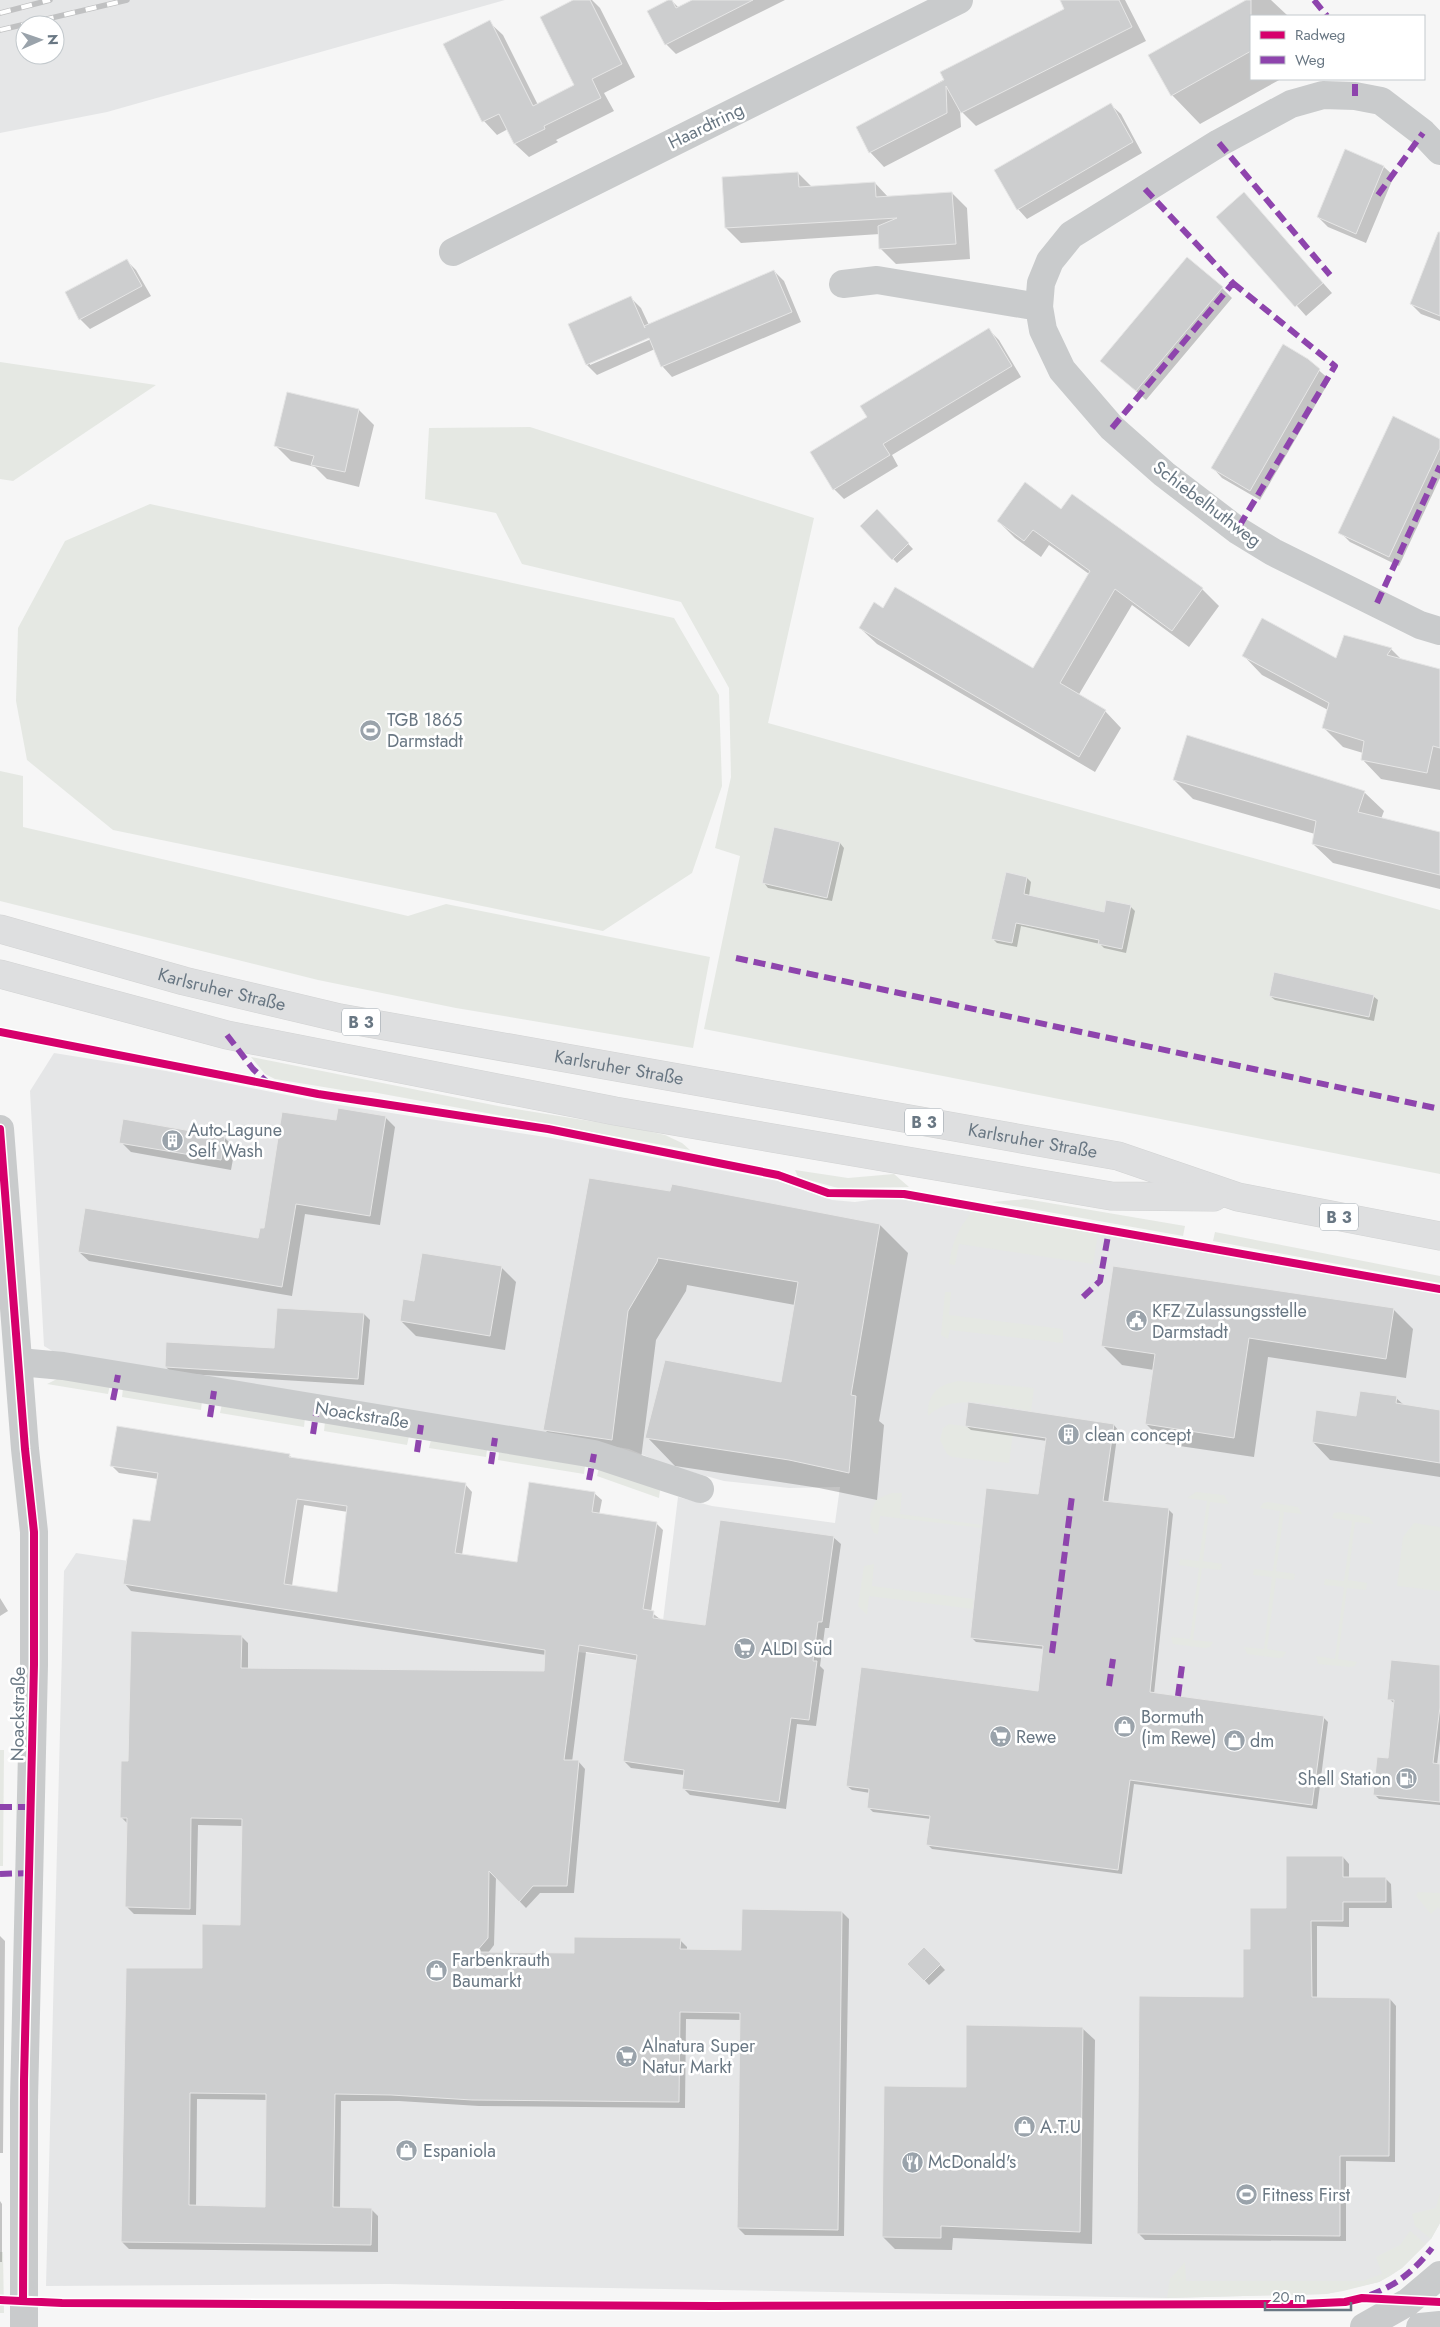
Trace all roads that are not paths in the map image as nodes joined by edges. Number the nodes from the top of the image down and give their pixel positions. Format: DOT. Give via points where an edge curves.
graph roads {
  1 [pos="960,0"];
  2 [pos="1440,151"];
  3 [pos="453,252"];
  4 [pos="843,284"];
  5 [pos="1039,307"];
  6 [pos="1440,631"];
  7 [pos="0,929"];
  8 [pos="0,974"];
  9 [pos="1,1145"];
  10 [pos="1238,1197"];
  11 [pos="1440,1236"];
  12 [pos="19,1362"];
  13 [pos="700,1489"];
  14 [pos="1440,2275"];
  15 [pos="1440,2325"];
  16 [pos="24,2327"];
  17 [pos="1364,2327"];
  18 [pos="1420,2327"];
  1 -- 3 [label="street, Haardtring"];
  2 -- 5 [label="street, Schiebelhuthweg" via="1423,133 1381,101 1324,95 1291,104 1219,143 1071,235 1050,261 1041,283"];
  4 -- 5 [label="street" via="877,280"];
  5 -- 6 [label="street, Schiebelhuthweg" via="1043,330 1062,370 1112,428 1164,474 1237,530 1273,552 1420,625"];
  7 -- 10 [label="main road, Karlsruher Straße / B 3" via="184,981 340,1018 1118,1156"];
  8 -- 10 [label="main road, Karlsruher Straße / B 3" via="227,1035 625,1112 1111,1196"];
  9 -- 12 [label="street, Noackstraße"];
  10 -- 11 [label="main road, Karlsruher Straße / B 3"];
  12 -- 13 [label="street, Noackstraße" via="63,1366 594,1454"];
  12 -- 16 [label="street, Noackstraße" via="34,1532 24,2094"];
  14 -- 17 [label="street" via="1408,2302"];
  15 -- 18 [label="street"];
}
